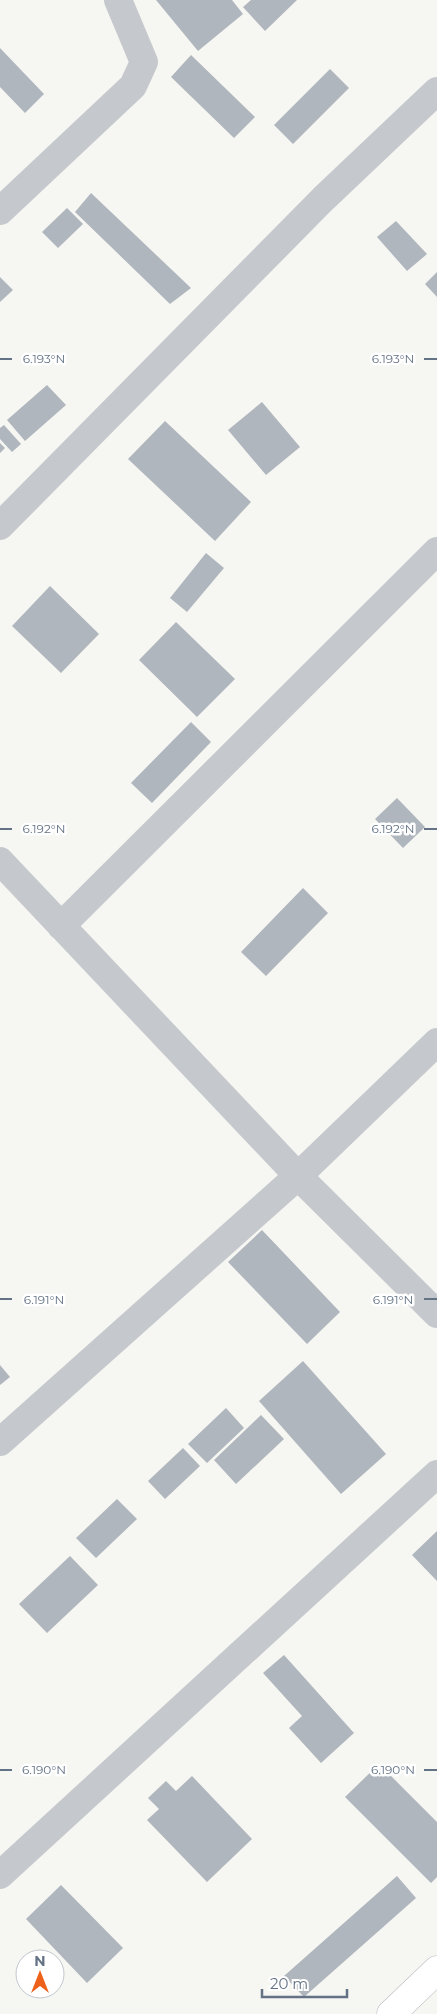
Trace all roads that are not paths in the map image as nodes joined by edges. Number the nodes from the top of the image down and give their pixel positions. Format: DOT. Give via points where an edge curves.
graph roads {
  1 [pos="118,0"];
  2 [pos="437,91"];
  3 [pos="0,211"];
  4 [pos="0,526"];
  5 [pos="437,551"];
  6 [pos="0,861"];
  7 [pos="61,926"];
  8 [pos="437,1042"];
  9 [pos="298,1176"];
  10 [pos="437,1314"];
  11 [pos="0,1442"];
  12 [pos="437,1474"];
  13 [pos="0,1875"];
  14 [pos="437,1970"];
  15 [pos="391,2014"];
  1 -- 3 [label="street" via="144,62 133,86"];
  2 -- 4 [label="street" via="323,199"];
  5 -- 7 [label="street"];
  6 -- 7 [label="street"];
  7 -- 9 [label="street"];
  8 -- 9 [label="street"];
  9 -- 10 [label="street"];
  9 -- 11 [label="street"];
  12 -- 13 [label="street"];
  14 -- 15 [label="main road"];
}
